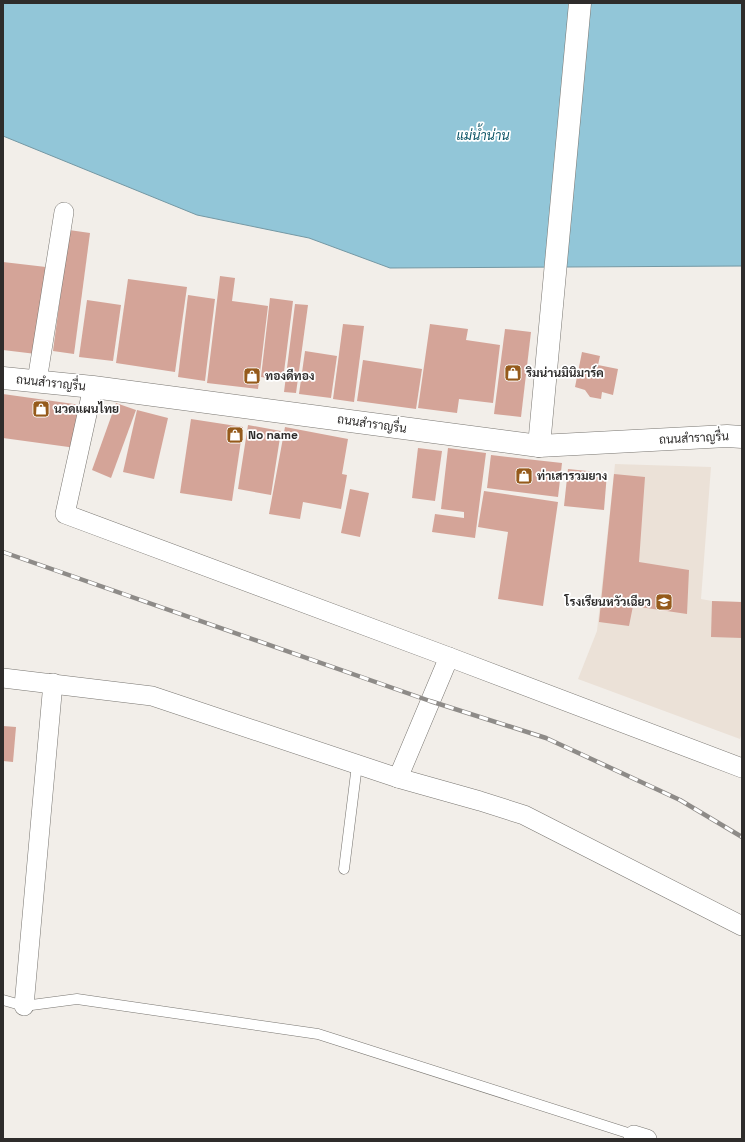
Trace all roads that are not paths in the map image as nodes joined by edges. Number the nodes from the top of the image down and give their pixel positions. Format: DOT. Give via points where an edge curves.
graph roads {
  1 [pos="580,3"];
  2 [pos="64,212"];
  3 [pos="3,378"];
  4 [pos="37,381"];
  5 [pos="93,387"];
  6 [pos="742,436"];
  7 [pos="539,446"];
  8 [pos="448,657"];
  9 [pos="3,678"];
  10 [pos="53,683"];
  11 [pos="358,765"];
  12 [pos="742,768"];
  13 [pos="398,778"];
  14 [pos="344,869"];
  15 [pos="742,926"];
  16 [pos="3,1000"];
  17 [pos="24,1006"];
  18 [pos="638,1138"];
  1 -- 7 [label="street"];
  2 -- 4 [label="street"];
  3 -- 4 [label="street, ถนนสำราญรื่น"];
  4 -- 5 [label="street, ถนนสำราญรื่น"];
  5 -- 7 [label="street, ถนนสำราญรื่น"];
  5 -- 8 [label="street" via="65,514"];
  6 -- 7 [label="street, ถนนสำราญรื่น"];
  8 -- 12 [label="street"];
  8 -- 13 [label="street"];
  9 -- 10 [label="street"];
  10 -- 11 [label="street" via="152,696"];
  10 -- 17 [label="street"];
  11 -- 13 [label="street"];
  11 -- 14 [label="lane"];
  13 -- 15 [label="street" via="524,815"];
  16 -- 17 [label="lane"];
  17 -- 18 [label="lane" via="77,999 318,1034"];
}
